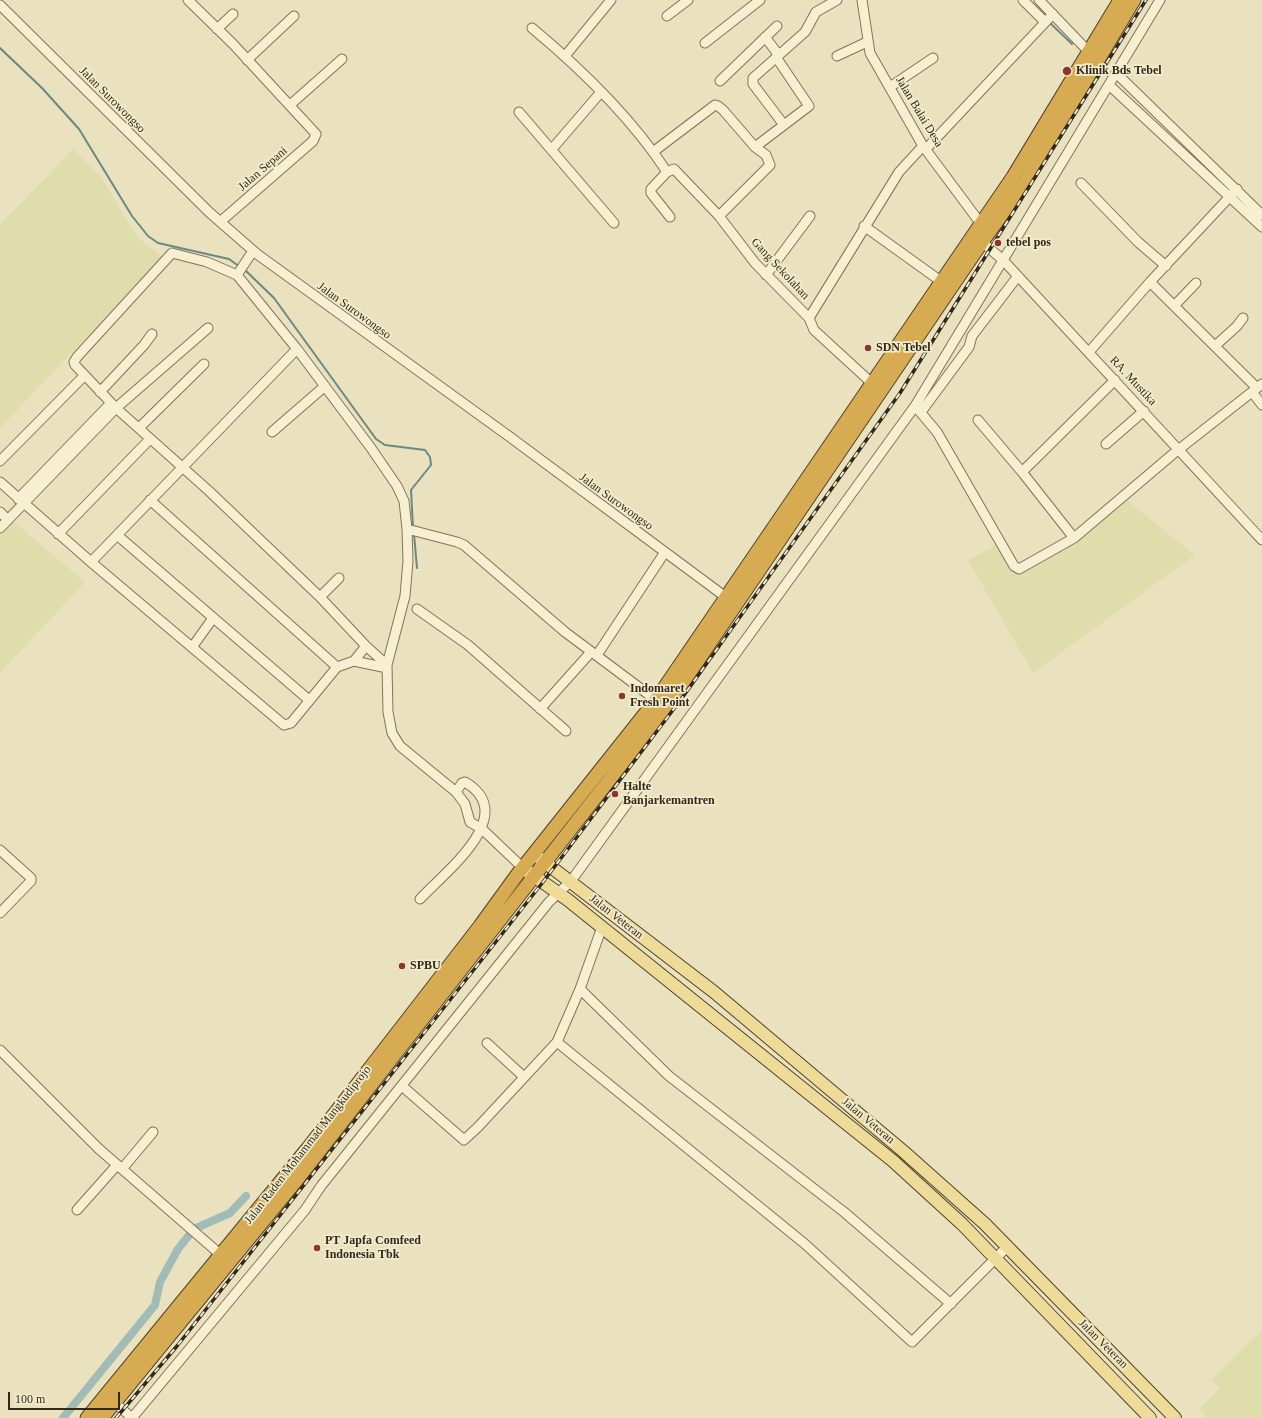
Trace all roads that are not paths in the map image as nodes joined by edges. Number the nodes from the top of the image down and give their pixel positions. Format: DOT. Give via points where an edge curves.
graph roads {
  1 [pos="188,0"];
  2 [pos="612,0"];
  3 [pos="688,0"];
  4 [pos="760,0"];
  5 [pos="837,0"];
  6 [pos="862,0"];
  7 [pos="1023,0"];
  8 [pos="1039,0"];
  9 [pos="1120,0"];
  10 [pos="1134,0"];
  11 [pos="1160,0"];
  12 [pos="0,5"];
  13 [pos="234,14"];
  14 [pos="294,16"];
  15 [pos="667,16"];
  16 [pos="1049,18"];
  17 [pos="777,26"];
  18 [pos="532,28"];
  19 [pos="217,29"];
  20 [pos="765,37"];
  21 [pos="867,42"];
  22 [pos="705,43"];
  23 [pos="1089,52"];
  24 [pos="777,55"];
  25 [pos="565,56"];
  26 [pos="837,56"];
  27 [pos="933,58"];
  28 [pos="342,59"];
  29 [pos="247,60"];
  30 [pos="1113,79"];
  31 [pos="720,80"];
  32 [pos="890,87"];
  33 [pos="601,92"];
  34 [pos="290,105"];
  35 [pos="519,112"];
  36 [pos="784,125"];
  37 [pos="755,147"];
  38 [pos="925,148"];
  39 [pos="552,149"];
  40 [pos="653,152"];
  41 [pos="667,172"];
  42 [pos="1081,183"];
  43 [pos="1233,193"];
  44 [pos="1262,215"];
  45 [pos="719,216"];
  46 [pos="810,216"];
  47 [pos="670,217"];
  48 [pos="220,222"];
  49 [pos="614,223"];
  50 [pos="981,224"];
  51 [pos="864,226"];
  52 [pos="1262,227"];
  53 [pos="982,242"];
  54 [pos="253,251"];
  55 [pos="1003,260"];
  56 [pos="1166,266"];
  57 [pos="240,269"];
  58 [pos="766,275"];
  59 [pos="1018,276"];
  60 [pos="942,282"];
  61 [pos="1150,282"];
  62 [pos="1196,283"];
  63 [pos="1174,306"];
  64 [pos="809,318"];
  65 [pos="1243,318"];
  66 [pos="208,328"];
  67 [pos="152,334"];
  68 [pos="1215,346"];
  69 [pos="297,350"];
  70 [pos="1089,352"];
  71 [pos="204,364"];
  72 [pos="84,376"];
  73 [pos="1115,380"];
  74 [pos="326,386"];
  75 [pos="878,388"];
  76 [pos="1257,388"];
  77 [pos="100,392"];
  78 [pos="1262,405"];
  79 [pos="113,406"];
  80 [pos="918,409"];
  81 [pos="1144,411"];
  82 [pos="978,420"];
  83 [pos="139,428"];
  84 [pos="272,432"];
  85 [pos="150,438"];
  86 [pos="1106,444"];
  87 [pos="1178,450"];
  88 [pos="0,461"];
  89 [pos="182,468"];
  90 [pos="1022,472"];
  91 [pos="0,482"];
  92 [pos="150,500"];
  93 [pos="21,502"];
  94 [pos="0,512"];
  95 [pos="8,520"];
  96 [pos="0,528"];
  97 [pos="411,530"];
  98 [pos="58,534"];
  99 [pos="117,535"];
  100 [pos="1074,538"];
  101 [pos="1262,540"];
  102 [pos="665,552"];
  103 [pos="90,562"];
  104 [pos="339,578"];
  105 [pos="320,597"];
  106 [pos="727,598"];
  107 [pos="417,609"];
  108 [pos="213,618"];
  109 [pos="192,646"];
  110 [pos="366,646"];
  111 [pos="594,654"];
  112 [pos="354,661"];
  113 [pos="337,667"];
  114 [pos="387,667"];
  115 [pos="309,700"];
  116 [pos="656,700"];
  117 [pos="540,709"];
  118 [pos="566,731"];
  119 [pos="458,788"];
  120 [pos="481,825"];
  121 [pos="0,850"];
  122 [pos="539,858"];
  123 [pos="528,871"];
  124 [pos="571,881"];
  125 [pos="560,894"];
  126 [pos="420,899"];
  127 [pos="0,913"];
  128 [pos="602,928"];
  129 [pos="580,989"];
  130 [pos="714,992"];
  131 [pos="699,1007"];
  132 [pos="557,1042"];
  133 [pos="487,1043"];
  134 [pos="2,1055"];
  135 [pos="524,1077"];
  136 [pos="402,1086"];
  137 [pos="153,1132"];
  138 [pos="120,1167"];
  139 [pos="77,1210"];
  140 [pos="1007,1247"];
  141 [pos="221,1255"];
  142 [pos="996,1260"];
  143 [pos="951,1304"];
  144 [pos="110,1398"];
  145 [pos="87,1418"];
  146 [pos="102,1418"];
  147 [pos="132,1418"];
  148 [pos="1150,1418"];
  149 [pos="1175,1418"];
  1 -- 19 [label="street"];
  2 -- 25 [label="street"];
  3 -- 15 [label="street"];
  4 -- 22 [label="street"];
  5 -- 24 [label="street" via="816,12 805,32"];
  6 -- 21 [label="street, Jalan Balai Desa"];
  7 -- 16 [label="street"];
  8 -- 16 [label="street"];
  9 -- 23 [label="highway"];
  10 -- 53 [label="highway" via="1024,184"];
  11 -- 30 [label="street"];
  12 -- 48 [label="street, Jalan Surowongso"];
  13 -- 19 [label="street"];
  14 -- 29 [label="street"];
  16 -- 23 [label="street"];
  16 -- 38 [label="street"];
  17 -- 20 [label="street"];
  18 -- 25 [label="street"];
  19 -- 29 [label="street"];
  20 -- 24 [label="street"];
  20 -- 31 [label="street"];
  21 -- 26 [label="street"];
  21 -- 32 [label="street, Jalan Balai Desa" via="870,53"];
  23 -- 50 [label="highway" via="1013,177"];
  24 -- 36 [label="street" via="754,76 752,82"];
  24 -- 36 [label="street" via="809,106"];
  25 -- 33 [label="street"];
  27 -- 32 [label="street"];
  28 -- 34 [label="street"];
  29 -- 34 [label="street"];
  30 -- 43 [label="street"];
  30 -- 43 [label="street"];
  30 -- 55 [label="street"];
  32 -- 38 [label="street, Jalan Balai Desa"];
  33 -- 39 [label="street"];
  33 -- 40 [label="street"];
  34 -- 48 [label="street, Jalan Sepani" via="316,134 313,142"];
  35 -- 39 [label="street"];
  36 -- 37 [label="street"];
  37 -- 40 [label="street" via="723,110 715,105"];
  37 -- 45 [label="street" via="768,157 770,165"];
  38 -- 50 [label="street, Jalan Balai Desa"];
  38 -- 51 [label="street" via="899,172"];
  39 -- 49 [label="street"];
  40 -- 41 [label="street"];
  41 -- 45 [label="street, Gang Sekolahan" via="673,168"];
  41 -- 47 [label="street" via="650,190"];
  42 -- 56 [label="street" via="1138,242"];
  43 -- 44 [label="street"];
  43 -- 52 [label="street"];
  43 -- 56 [label="street"];
  45 -- 58 [label="street, Gang Sekolahan"];
  46 -- 58 [label="street"];
  48 -- 54 [label="street, Jalan Surowongso"];
  50 -- 60 [label="highway"];
  51 -- 60 [label="street"];
  51 -- 64 [label="street"];
  53 -- 55 [label="street, RA. Mustika"];
  53 -- 75 [label="highway"];
  54 -- 57 [label="street"];
  54 -- 102 [label="street, Jalan Surowongso"];
  55 -- 59 [label="street, RA. Mustika"];
  55 -- 80 [label="street"];
  56 -- 61 [label="street"];
  57 -- 69 [label="street"];
  57 -- 72 [label="street" via="172,254 74,360 75,366"];
  58 -- 64 [label="street, Gang Sekolahan"];
  59 -- 70 [label="street, RA. Mustika"];
  59 -- 80 [label="street" via="972,336 969,347"];
  60 -- 75 [label="highway"];
  61 -- 63 [label="street"];
  61 -- 70 [label="street"];
  62 -- 63 [label="street"];
  63 -- 68 [label="street"];
  64 -- 75 [label="street, Gang Sekolahan" via="814,330"];
  65 -- 68 [label="street"];
  66 -- 79 [label="street"];
  67 -- 77 [label="street"];
  68 -- 76 [label="street"];
  69 -- 74 [label="street"];
  69 -- 89 [label="street"];
  70 -- 73 [label="street, RA. Mustika"];
  71 -- 83 [label="street"];
  72 -- 77 [label="street"];
  72 -- 88 [label="street"];
  73 -- 81 [label="street, RA. Mustika"];
  73 -- 90 [label="street"];
  74 -- 84 [label="street"];
  74 -- 97 [label="street" via="397,486 404,501"];
  75 -- 106 [label="highway"];
  75 -- 122 [label="highway" via="667,706"];
  76 -- 78 [label="street"];
  76 -- 87 [label="street"];
  77 -- 79 [label="street"];
  79 -- 83 [label="street"];
  79 -- 93 [label="street"];
  80 -- 100 [label="street" via="937,432 1015,567 1018,569"];
  80 -- 124 [label="street"];
  81 -- 86 [label="street"];
  81 -- 87 [label="street, RA. Mustika"];
  82 -- 90 [label="street"];
  83 -- 85 [label="street"];
  85 -- 89 [label="street"];
  85 -- 98 [label="street"];
  87 -- 100 [label="street"];
  87 -- 101 [label="street, RA. Mustika"];
  89 -- 92 [label="street"];
  89 -- 105 [label="street"];
  90 -- 100 [label="street"];
  91 -- 93 [label="street"];
  92 -- 99 [label="street"];
  92 -- 113 [label="street"];
  93 -- 95 [label="street"];
  93 -- 98 [label="street"];
  94 -- 95 [label="street"];
  95 -- 96 [label="street"];
  97 -- 111 [label="street" via="464,545"];
  97 -- 114 [label="street" via="405,596"];
  98 -- 103 [label="street"];
  99 -- 103 [label="street"];
  99 -- 108 [label="street"];
  102 -- 106 [label="street, Jalan Surowongso"];
  102 -- 111 [label="street"];
  103 -- 109 [label="street"];
  104 -- 105 [label="street"];
  105 -- 110 [label="street"];
  106 -- 116 [label="highway"];
  107 -- 117 [label="street" via="468,645"];
  108 -- 109 [label="street"];
  108 -- 115 [label="street"];
  109 -- 115 [label="street" via="284,725 291,724"];
  110 -- 112 [label="street"];
  110 -- 114 [label="street"];
  111 -- 116 [label="street"];
  111 -- 117 [label="street"];
  112 -- 113 [label="street"];
  112 -- 114 [label="street"];
  113 -- 115 [label="street"];
  114 -- 119 [label="street" via="388,712 392,733 400,746"];
  116 -- 122 [label="highway"];
  117 -- 118 [label="street"];
  119 -- 120 [label="street" via="470,822"];
  119 -- 120 [label="street" via="468,784 481,799 485,809"];
  120 -- 123 [label="street"];
  120 -- 126 [label="street" via="464,854"];
  121 -- 127 [label="street" via="31,878 31,881"];
  122 -- 123 [label="highway"];
  122 -- 124 [label="main road, Jalan Veteran"];
  123 -- 125 [label="main road, Jalan Veteran"];
  123 -- 141 [label="highway, Jalan Raden Mohammad Mangkudiprojo" via="475,932 308,1148"];
  123 -- 144 [label="highway, Jalan Raden Mohammad Mangkudiprojo" via="296,1181"];
  124 -- 125 [label="street"];
  124 -- 130 [label="main road, Jalan Veteran"];
  125 -- 128 [label="main road, Jalan Veteran"];
  125 -- 136 [label="street" via="549,902"];
  128 -- 129 [label="street"];
  128 -- 131 [label="main road, Jalan Veteran"];
  129 -- 132 [label="street"];
  129 -- 143 [label="street" via="669,1076 844,1212"];
  130 -- 131 [label="main road"];
  130 -- 140 [label="main road, Jalan Veteran" via="903,1151"];
  131 -- 142 [label="main road, Jalan Veteran" via="893,1161 962,1224"];
  132 -- 135 [label="street"];
  132 -- 143 [label="street" via="805,1244 912,1342"];
  133 -- 135 [label="street"];
  134 -- 138 [label="street"];
  135 -- 136 [label="street" via="464,1140"];
  136 -- 147 [label="street" via="321,1186 305,1210"];
  137 -- 138 [label="street"];
  138 -- 139 [label="street"];
  138 -- 141 [label="street"];
  140 -- 142 [label="street"];
  140 -- 149 [label="main road, Jalan Veteran"];
  141 -- 144 [label="highway, Jalan Raden Mohammad Mangkudiprojo"];
  142 -- 143 [label="street"];
  142 -- 148 [label="main road, Jalan Veteran"];
  144 -- 145 [label="highway, Jalan Raden Mohammad Mangkudiprojo"];
  144 -- 146 [label="highway, Jalan Raden Mohammad Mangkudiprojo"];
  144 -- 147 [label="street"];
}
